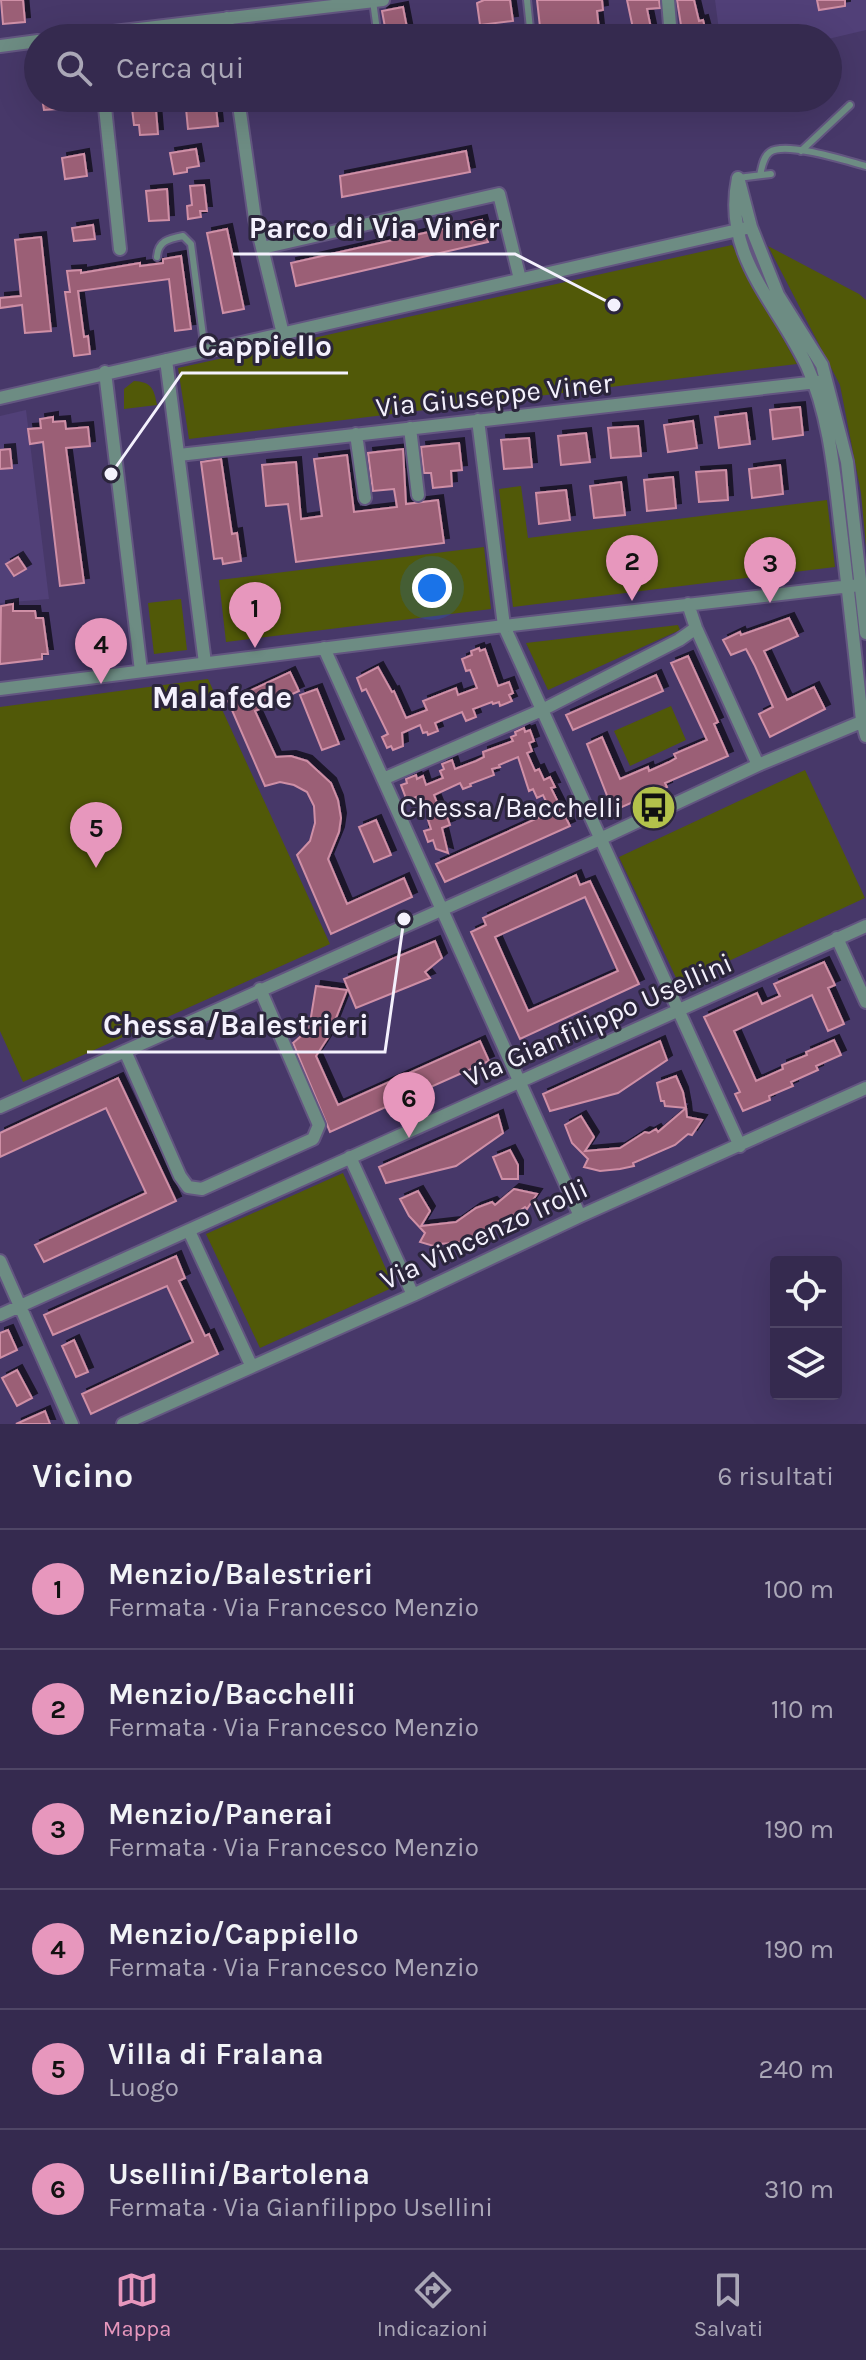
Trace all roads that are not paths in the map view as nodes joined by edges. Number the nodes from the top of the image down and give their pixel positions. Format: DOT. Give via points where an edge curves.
graph roads {
  1 [pos="527,0"];
  2 [pos="668,0"];
  3 [pos="378,1"];
  4 [pos="310,4"];
  5 [pos="227,18"];
  6 [pos="184,24"];
  7 [pos="228,24"];
  8 [pos="378,24"];
  9 [pos="530,24"];
  10 [pos="670,24"];
  11 [pos="24,43"];
  12 [pos="0,46"];
  13 [pos="850,105"];
  14 [pos="105,112"];
  15 [pos="240,112"];
  16 [pos="801,151"];
  17 [pos="866,166"];
  18 [pos="771,174"];
  19 [pos="760,175"];
  20 [pos="738,178"];
  21 [pos="751,227"];
  22 [pos="737,231"];
  23 [pos="262,248"];
  24 [pos="120,249"];
  25 [pos="157,257"];
  26 [pos="520,279"];
  27 [pos="283,334"];
  28 [pos="205,351"];
  29 [pos="166,360"];
  30 [pos="105,372"];
  31 [pos="820,382"];
  32 [pos="0,398"];
  33 [pos="478,420"];
  34 [pos="410,428"];
  35 [pos="356,434"];
  36 [pos="179,455"];
  37 [pos="418,495"];
  38 [pos="365,498"];
  39 [pos="853,585"];
  40 [pos="688,604"];
  41 [pos="504,626"];
  42 [pos="696,628"];
  43 [pos="866,633"];
  44 [pos="324,648"];
  45 [pos="205,663"];
  46 [pos="141,671"];
  47 [pos="0,689"];
  48 [pos="542,710"];
  49 [pos="864,720"];
  50 [pos="866,736"];
  51 [pos="758,765"];
  52 [pos="383,779"];
  53 [pos="600,839"];
  54 [pos="441,910"];
  55 [pos="866,926"];
  56 [pos="837,938"];
  57 [pos="260,989"];
  58 [pos="866,1002"];
  59 [pos="679,1010"];
  60 [pos="125,1051"];
  61 [pos="519,1082"];
  62 [pos="866,1088"];
  63 [pos="0,1107"];
  64 [pos="740,1146"];
  65 [pos="350,1157"];
  66 [pos="580,1216"];
  67 [pos="189,1231"];
  68 [pos="1,1268"];
  69 [pos="413,1295"];
  70 [pos="20,1307"];
  71 [pos="0,1315"];
  72 [pos="251,1365"];
  73 [pos="72,1424"];
  74 [pos="123,1424"];
  1 -- 9 [label="lane"];
  2 -- 10 [label="street"];
  3 -- 4 [label="street"];
  3 -- 8 [label="lane"];
  4 -- 5 [label="street"];
  5 -- 6 [label="street"];
  5 -- 7 [label="street"];
  11 -- 12 [label="street"];
  13 -- 16 [label="lane"];
  14 -- 24 [label="street"];
  15 -- 23 [label="street"];
  16 -- 17 [label="lane"];
  16 -- 19 [label="lane" via="774,149"];
  18 -- 19 [label="lane"];
  19 -- 20 [label="lane"];
  20 -- 21 [label="street"];
  20 -- 22 [label="street" via="733,199"];
  21 -- 22 [label="street"];
  21 -- 31 [label="street" via="778,295 822,365"];
  22 -- 26 [label="street"];
  22 -- 31 [label="street" via="754,280"];
  23 -- 26 [label="street" via="499,194"];
  23 -- 27 [label="street"];
  25 -- 28 [label="lane" via="163,241 183,236 191,244"];
  26 -- 27 [label="street"];
  27 -- 28 [label="street"];
  28 -- 29 [label="street"];
  29 -- 30 [label="street"];
  29 -- 36 [label="street"];
  30 -- 32 [label="street"];
  30 -- 46 [label="street"];
  31 -- 33 [label="street, Via Giuseppe Viner"];
  31 -- 39 [label="street"];
  33 -- 34 [label="street, Via Giuseppe Viner"];
  33 -- 41 [label="street"];
  34 -- 35 [label="street, Via Giuseppe Viner"];
  34 -- 37 [label="street"];
  35 -- 36 [label="street, Via Giuseppe Viner"];
  35 -- 38 [label="street"];
  36 -- 45 [label="street"];
  39 -- 40 [label="street"];
  39 -- 43 [label="street"];
  39 -- 49 [label="street"];
  40 -- 41 [label="street"];
  40 -- 42 [label="street"];
  41 -- 44 [label="street"];
  41 -- 48 [label="street"];
  42 -- 48 [label="street"];
  42 -- 51 [label="street"];
  44 -- 45 [label="street"];
  44 -- 52 [label="street"];
  45 -- 46 [label="street"];
  46 -- 47 [label="street"];
  48 -- 52 [label="street"];
  48 -- 53 [label="street"];
  49 -- 50 [label="street"];
  49 -- 51 [label="street"];
  51 -- 53 [label="street"];
  52 -- 54 [label="street"];
  53 -- 54 [label="street"];
  53 -- 59 [label="street"];
  54 -- 57 [label="street"];
  54 -- 61 [label="street"];
  55 -- 56 [label="street, Via Gianfilippo Usellini"];
  56 -- 58 [label="street"];
  56 -- 59 [label="street, Via Gianfilippo Usellini"];
  57 -- 60 [label="street"];
  57 -- 60 [label="street" via="319,1125 313,1139 257,1165 202,1189 183,1182"];
  59 -- 61 [label="street, Via Gianfilippo Usellini"];
  59 -- 64 [label="street"];
  60 -- 63 [label="street"];
  61 -- 65 [label="street, Via Gianfilippo Usellini"];
  61 -- 66 [label="street"];
  62 -- 64 [label="street, Via Vincenzo Irolli"];
  64 -- 66 [label="street, Via Vincenzo Irolli"];
  65 -- 67 [label="street, Via Gianfilippo Usellini"];
  65 -- 69 [label="street"];
  66 -- 69 [label="street, Via Vincenzo Irolli"];
  67 -- 70 [label="street, Via Gianfilippo Usellini"];
  67 -- 72 [label="street"];
  68 -- 70 [label="street"];
  69 -- 72 [label="street, Via Vincenzo Irolli"];
  70 -- 71 [label="street, Via Gianfilippo Usellini"];
  70 -- 73 [label="street"];
  72 -- 74 [label="street, Via Vincenzo Irolli"];
}
